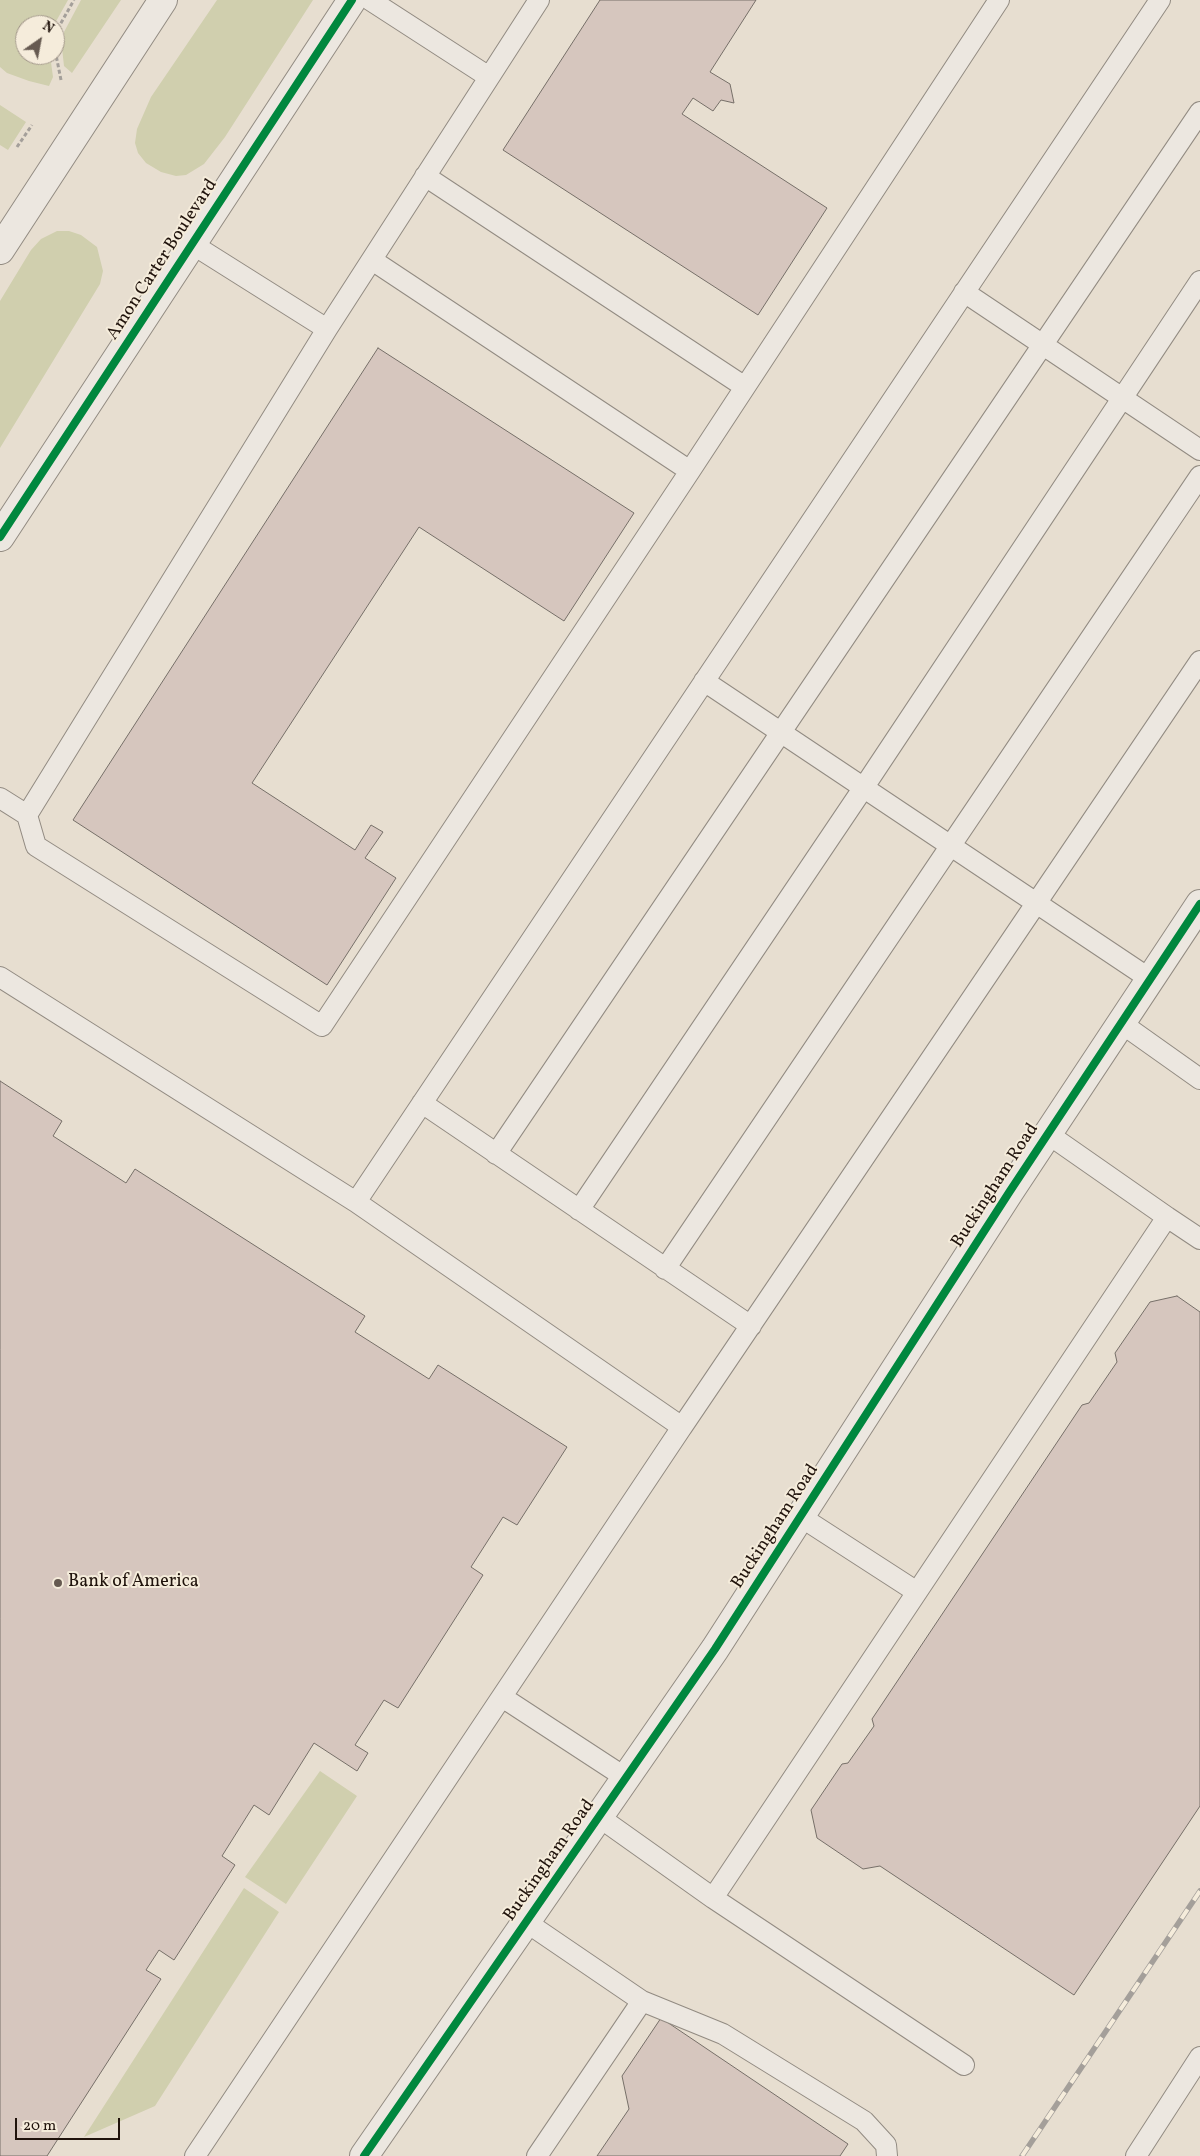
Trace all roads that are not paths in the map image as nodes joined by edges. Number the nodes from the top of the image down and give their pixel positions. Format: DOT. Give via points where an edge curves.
graph roads {
  1 [pos="163,0"];
  2 [pos="352,0"];
  3 [pos="370,0"];
  4 [pos="539,0"];
  5 [pos="999,0"];
  6 [pos="1160,0"];
  7 [pos="489,77"];
  8 [pos="1200,112"];
  9 [pos="425,176"];
  10 [pos="192,244"];
  11 [pos="0,250"];
  12 [pos="372,260"];
  13 [pos="1200,281"];
  14 [pos="964,292"];
  15 [pos="327,329"];
  16 [pos="1043,345"];
  17 [pos="745,387"];
  18 [pos="1122,398"];
  19 [pos="1200,450"];
  20 [pos="690,471"];
  21 [pos="1200,476"];
  22 [pos="0,537"];
  23 [pos="1200,661"];
  24 [pos="704,681"];
  25 [pos="781,732"];
  26 [pos="864,787"];
  27 [pos="0,798"];
  28 [pos="26,815"];
  29 [pos="952,846"];
  30 [pos="1037,902"];
  31 [pos="1200,904"];
  32 [pos="0,977"];
  33 [pos="1150,979"];
  34 [pos="1121,1023"];
  35 [pos="1200,1079"];
  36 [pos="422,1104"];
  37 [pos="1048,1134"];
  38 [pos="496,1154"];
  39 [pos="356,1202"];
  40 [pos="579,1210"];
  41 [pos="1167,1217"];
  42 [pos="1200,1239"];
  43 [pos="665,1268"];
  44 [pos="751,1326"];
  45 [pos="682,1426"];
  46 [pos="801,1517"];
  47 [pos="917,1592"];
  48 [pos="502,1697"];
  49 [pos="626,1778"];
  50 [pos="599,1817"];
  51 [pos="713,1898"];
  52 [pos="526,1922"];
  53 [pos="642,2001"];
  54 [pos="1200,2057"];
  55 [pos="964,2065"];
  56 [pos="195,2156"];
  57 [pos="364,2156"];
  58 [pos="537,2156"];
  59 [pos="887,2156"];
  60 [pos="1136,2156"];
  1 -- 11 [label="street"];
  2 -- 10 [label="street, Amon Carter Boulevard"];
  3 -- 7 [label="lane"];
  4 -- 7 [label="lane"];
  5 -- 17 [label="lane"];
  6 -- 14 [label="lane"];
  7 -- 9 [label="lane"];
  8 -- 16 [label="lane"];
  9 -- 12 [label="lane"];
  9 -- 17 [label="lane"];
  10 -- 15 [label="lane"];
  10 -- 22 [label="street, Amon Carter Boulevard"];
  12 -- 15 [label="lane"];
  12 -- 20 [label="lane"];
  13 -- 18 [label="lane"];
  14 -- 16 [label="lane"];
  14 -- 24 [label="lane"];
  15 -- 28 [label="lane"];
  16 -- 18 [label="lane"];
  16 -- 25 [label="lane"];
  17 -- 20 [label="lane"];
  18 -- 19 [label="lane"];
  18 -- 26 [label="lane"];
  20 -- 28 [label="lane" via="322,1026 36,846"];
  21 -- 29 [label="lane"];
  23 -- 30 [label="lane"];
  24 -- 25 [label="lane"];
  24 -- 36 [label="lane"];
  25 -- 26 [label="lane"];
  25 -- 38 [label="lane"];
  26 -- 29 [label="lane"];
  26 -- 40 [label="lane"];
  27 -- 28 [label="lane"];
  29 -- 30 [label="lane"];
  29 -- 43 [label="lane"];
  30 -- 33 [label="lane"];
  30 -- 44 [label="lane"];
  31 -- 33 [label="street, Buckingham Road"];
  32 -- 39 [label="lane"];
  33 -- 34 [label="street, Buckingham Road"];
  34 -- 35 [label="lane"];
  34 -- 37 [label="street, Buckingham Road"];
  36 -- 38 [label="lane"];
  36 -- 39 [label="lane"];
  37 -- 41 [label="lane"];
  37 -- 46 [label="street, Buckingham Road"];
  38 -- 40 [label="lane"];
  39 -- 45 [label="lane"];
  40 -- 43 [label="lane"];
  41 -- 42 [label="lane"];
  41 -- 47 [label="lane"];
  43 -- 44 [label="lane"];
  44 -- 45 [label="lane"];
  45 -- 48 [label="lane"];
  46 -- 47 [label="lane"];
  46 -- 49 [label="street, Buckingham Road" via="715,1650"];
  47 -- 51 [label="lane"];
  48 -- 49 [label="lane"];
  48 -- 56 [label="lane"];
  49 -- 50 [label="street, Buckingham Road"];
  50 -- 51 [label="lane"];
  50 -- 52 [label="street, Buckingham Road"];
  51 -- 55 [label="lane"];
  52 -- 53 [label="lane"];
  52 -- 57 [label="street, Buckingham Road"];
  53 -- 58 [label="lane"];
  53 -- 59 [label="lane" via="723,2034 864,2121 886,2145"];
  54 -- 60 [label="lane"];
}
